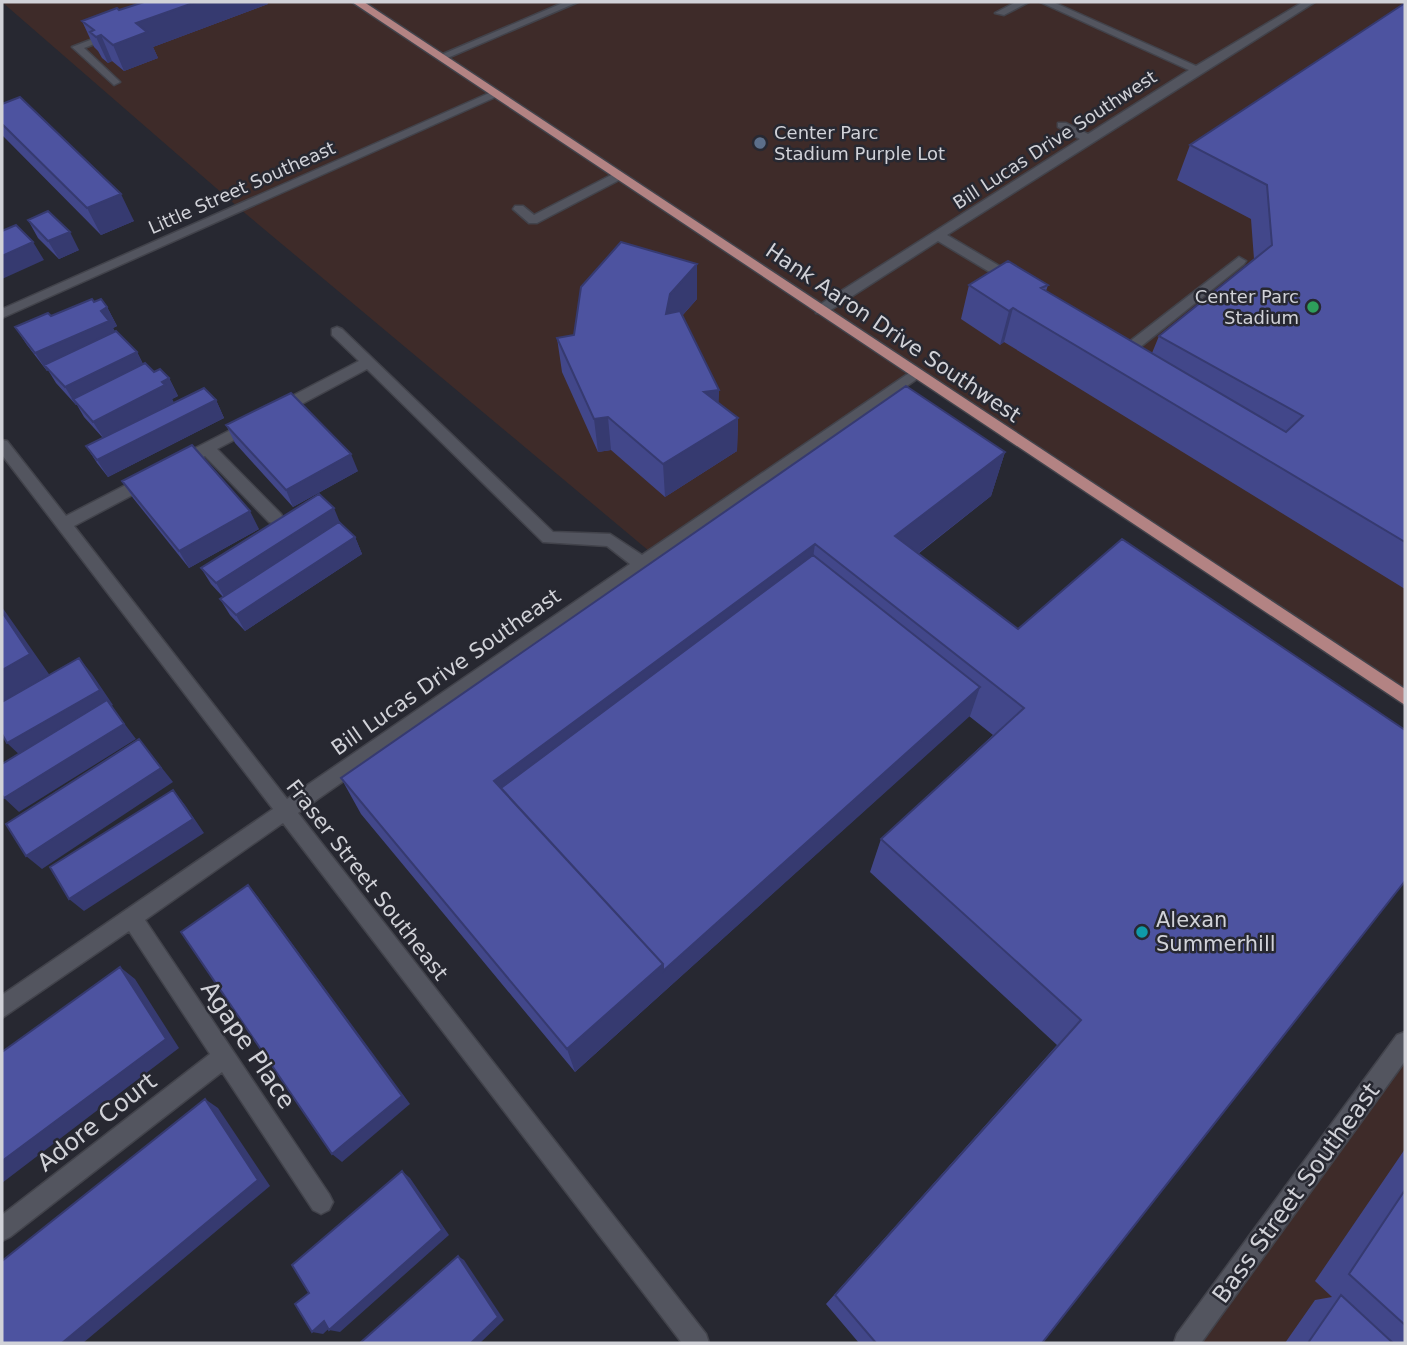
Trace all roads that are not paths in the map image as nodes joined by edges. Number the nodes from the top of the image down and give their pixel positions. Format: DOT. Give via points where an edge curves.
graph roads {
  1 [pos="357,2"];
  2 [pos="573,2"];
  3 [pos="1024,2"];
  4 [pos="1045,2"];
  5 [pos="1310,2"];
  6 [pos="1000,13"];
  7 [pos="128,29"];
  8 [pos="441,57"];
  9 [pos="1197,70"];
  10 [pos="114,82"];
  11 [pos="496,93"];
  12 [pos="1062,125"];
  13 [pos="1089,139"];
  14 [pos="619,175"];
  15 [pos="519,209"];
  16 [pos="938,236"];
  17 [pos="1238,261"];
  18 [pos="1028,289"];
  19 [pos="821,310"];
  20 [pos="2,314"];
  21 [pos="337,332"];
  22 [pos="1114,339"];
  23 [pos="369,362"];
  24 [pos="917,374"];
  25 [pos="2,444"];
  26 [pos="207,448"];
  27 [pos="275,518"];
  28 [pos="65,524"];
  29 [pos="642,564"];
  30 [pos="1405,698"];
  31 [pos="285,812"];
  32 [pos="132,917"];
  33 [pos="2,1007"];
  34 [pos="1402,1054"];
  35 [pos="224,1057"];
  36 [pos="321,1202"];
  37 [pos="2,1229"];
  38 [pos="697,1343"];
  39 [pos="1186,1343"];
  1 -- 8 [label="main road, Hank Aaron Drive Southwest"];
  2 -- 8 [label="street"];
  3 -- 6 [label="street"];
  4 -- 9 [label="street"];
  5 -- 9 [label="street, Bill Lucas Drive Southwest"];
  7 -- 10 [label="street" via="77,47"];
  8 -- 11 [label="main road, Hank Aaron Drive Southwest"];
  9 -- 13 [label="street, Bill Lucas Drive Southwest"];
  11 -- 14 [label="main road, Hank Aaron Drive Southwest"];
  11 -- 20 [label="street, Little Street Southeast"];
  12 -- 13 [label="street"];
  13 -- 16 [label="street, Bill Lucas Drive Southwest"];
  14 -- 15 [label="street" via="533,220"];
  14 -- 19 [label="main road, Hank Aaron Drive Southwest"];
  16 -- 18 [label="street"];
  16 -- 19 [label="street, Bill Lucas Drive Southwest"];
  17 -- 22 [label="street" via="1129,349"];
  19 -- 24 [label="main road, Hank Aaron Drive Southwest"];
  21 -- 23 [label="street"];
  23 -- 26 [label="street"];
  23 -- 29 [label="street" via="549,538 610,540"];
  24 -- 29 [label="street, Bill Lucas Drive Southeast"];
  24 -- 30 [label="main road, Hank Aaron Drive Southwest"];
  25 -- 28 [label="street, Fraser Street Southeast"];
  26 -- 27 [label="street"];
  26 -- 28 [label="street"];
  28 -- 31 [label="street, Fraser Street Southeast"];
  29 -- 31 [label="street, Bill Lucas Drive Southeast"];
  31 -- 32 [label="street, Bill Lucas Drive Southeast"];
  31 -- 38 [label="street, Fraser Street Southeast"];
  32 -- 33 [label="street, Bill Lucas Drive Southeast"];
  32 -- 35 [label="street, Agape Place"];
  34 -- 39 [label="street, Bass Street Southeast"];
  35 -- 36 [label="street, Agape Place"];
  35 -- 37 [label="street, Adore Court"];
}
